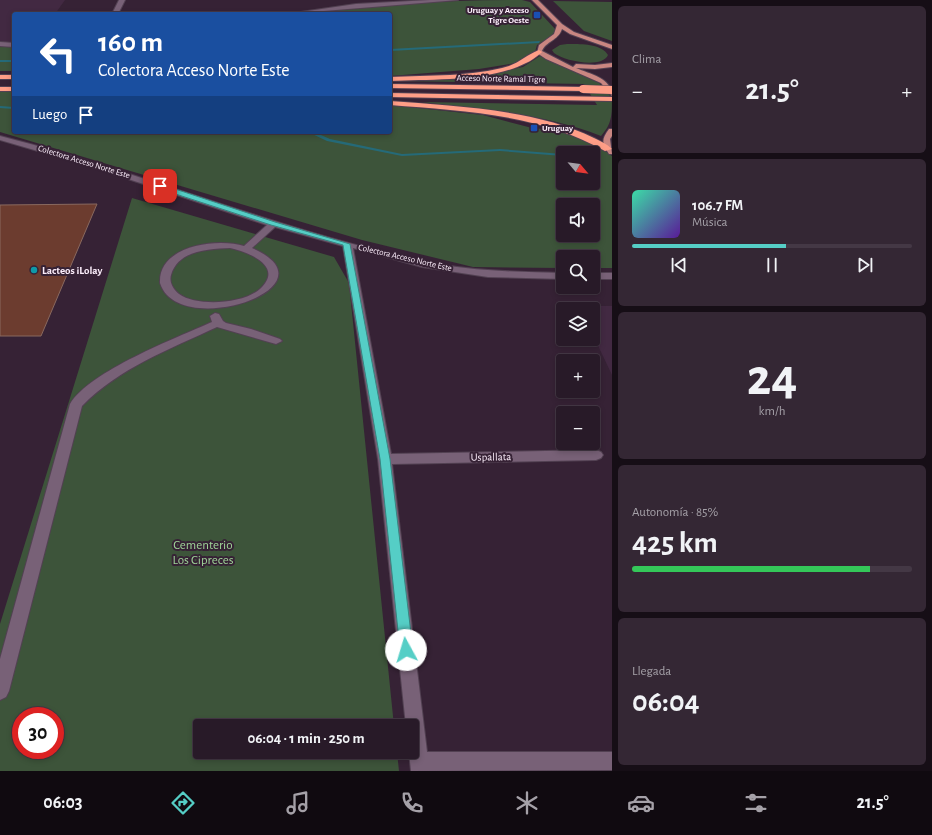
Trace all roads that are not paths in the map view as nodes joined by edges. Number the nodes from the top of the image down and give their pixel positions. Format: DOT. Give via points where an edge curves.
graph roads {
  1 [pos="122,0"];
  2 [pos="454,0"];
  3 [pos="535,0"];
  4 [pos="116,12"];
  5 [pos="308,12"];
  6 [pos="560,25"];
  7 [pos="0,37"];
  8 [pos="599,42"];
  9 [pos="0,43"];
  10 [pos="544,44"];
  11 [pos="12,45"];
  12 [pos="612,47"];
  13 [pos="539,52"];
  14 [pos="553,61"];
  15 [pos="609,73"];
  16 [pos="0,77"];
  17 [pos="12,77"];
  18 [pos="392,78"];
  19 [pos="392,86"];
  20 [pos="0,89"];
  21 [pos="12,89"];
  22 [pos="612,90"];
  23 [pos="612,94"];
  24 [pos="392,95"];
  25 [pos="612,99"];
  26 [pos="392,103"];
  27 [pos="612,131"];
  28 [pos="0,138"];
  29 [pos="610,150"];
  30 [pos="273,224"];
  31 [pos="347,244"];
  32 [pos="247,248"];
  33 [pos="556,276"];
  34 [pos="600,276"];
  35 [pos="612,276"];
  36 [pos="213,306"];
  37 [pos="218,322"];
  38 [pos="276,341"];
  39 [pos="596,455"];
  40 [pos="385,459"];
  41 [pos="0,691"];
  42 [pos="612,761"];
  43 [pos="419,766"];
  1 -- 4 [label="street"];
  2 -- 5 [label="street"];
  3 -- 6 [label="main road"];
  6 -- 8 [label="main road" via="572,33"];
  6 -- 10 [label="main road" via="557,35"];
  7 -- 9 [label="street"];
  8 -- 10 [label="main road" via="566,40"];
  8 -- 12 [label="main road"];
  9 -- 11 [label="street"];
  10 -- 13 [label="main road"];
  13 -- 14 [label="main road"];
  13 -- 18 [label="highway" via="510,67 458,74"];
  14 -- 15 [label="main road"];
  14 -- 15 [label="main road"];
  15 -- 23 [label="main road"];
  16 -- 17 [label="highway"];
  19 -- 22 [label="highway, Acceso Norte Ramal Tigre, bridge"];
  20 -- 21 [label="highway"];
  24 -- 25 [label="highway, Acceso Norte Ramal Tigre"];
  26 -- 29 [label="highway" via="497,115 540,123 581,135"];
  27 -- 29 [label="main road" via="606,139"];
  28 -- 30 [label="street, Colectora Acceso Norte Este" via="89,163"];
  30 -- 31 [label="street, Colectora Acceso Norte Este"];
  30 -- 32 [label="street"];
  31 -- 33 [label="street, Colectora Acceso Norte Este" via="454,270"];
  31 -- 40 [label="street"];
  32 -- 36 [label="street" via="269,262 273,271 271,281 263,291 249,299"];
  32 -- 36 [label="street" via="230,245 200,248 179,257 169,266 165,277 168,288 177,297"];
  34 -- 35 [label="street"];
  36 -- 37 [label="street"];
  37 -- 38 [label="street" via="223,326"];
  37 -- 41 [label="street" via="123,369 86,392 76,404"];
  39 -- 40 [label="street, Uspallata"];
  40 -- 43 [label="street"];
  42 -- 43 [label="street"];
}
